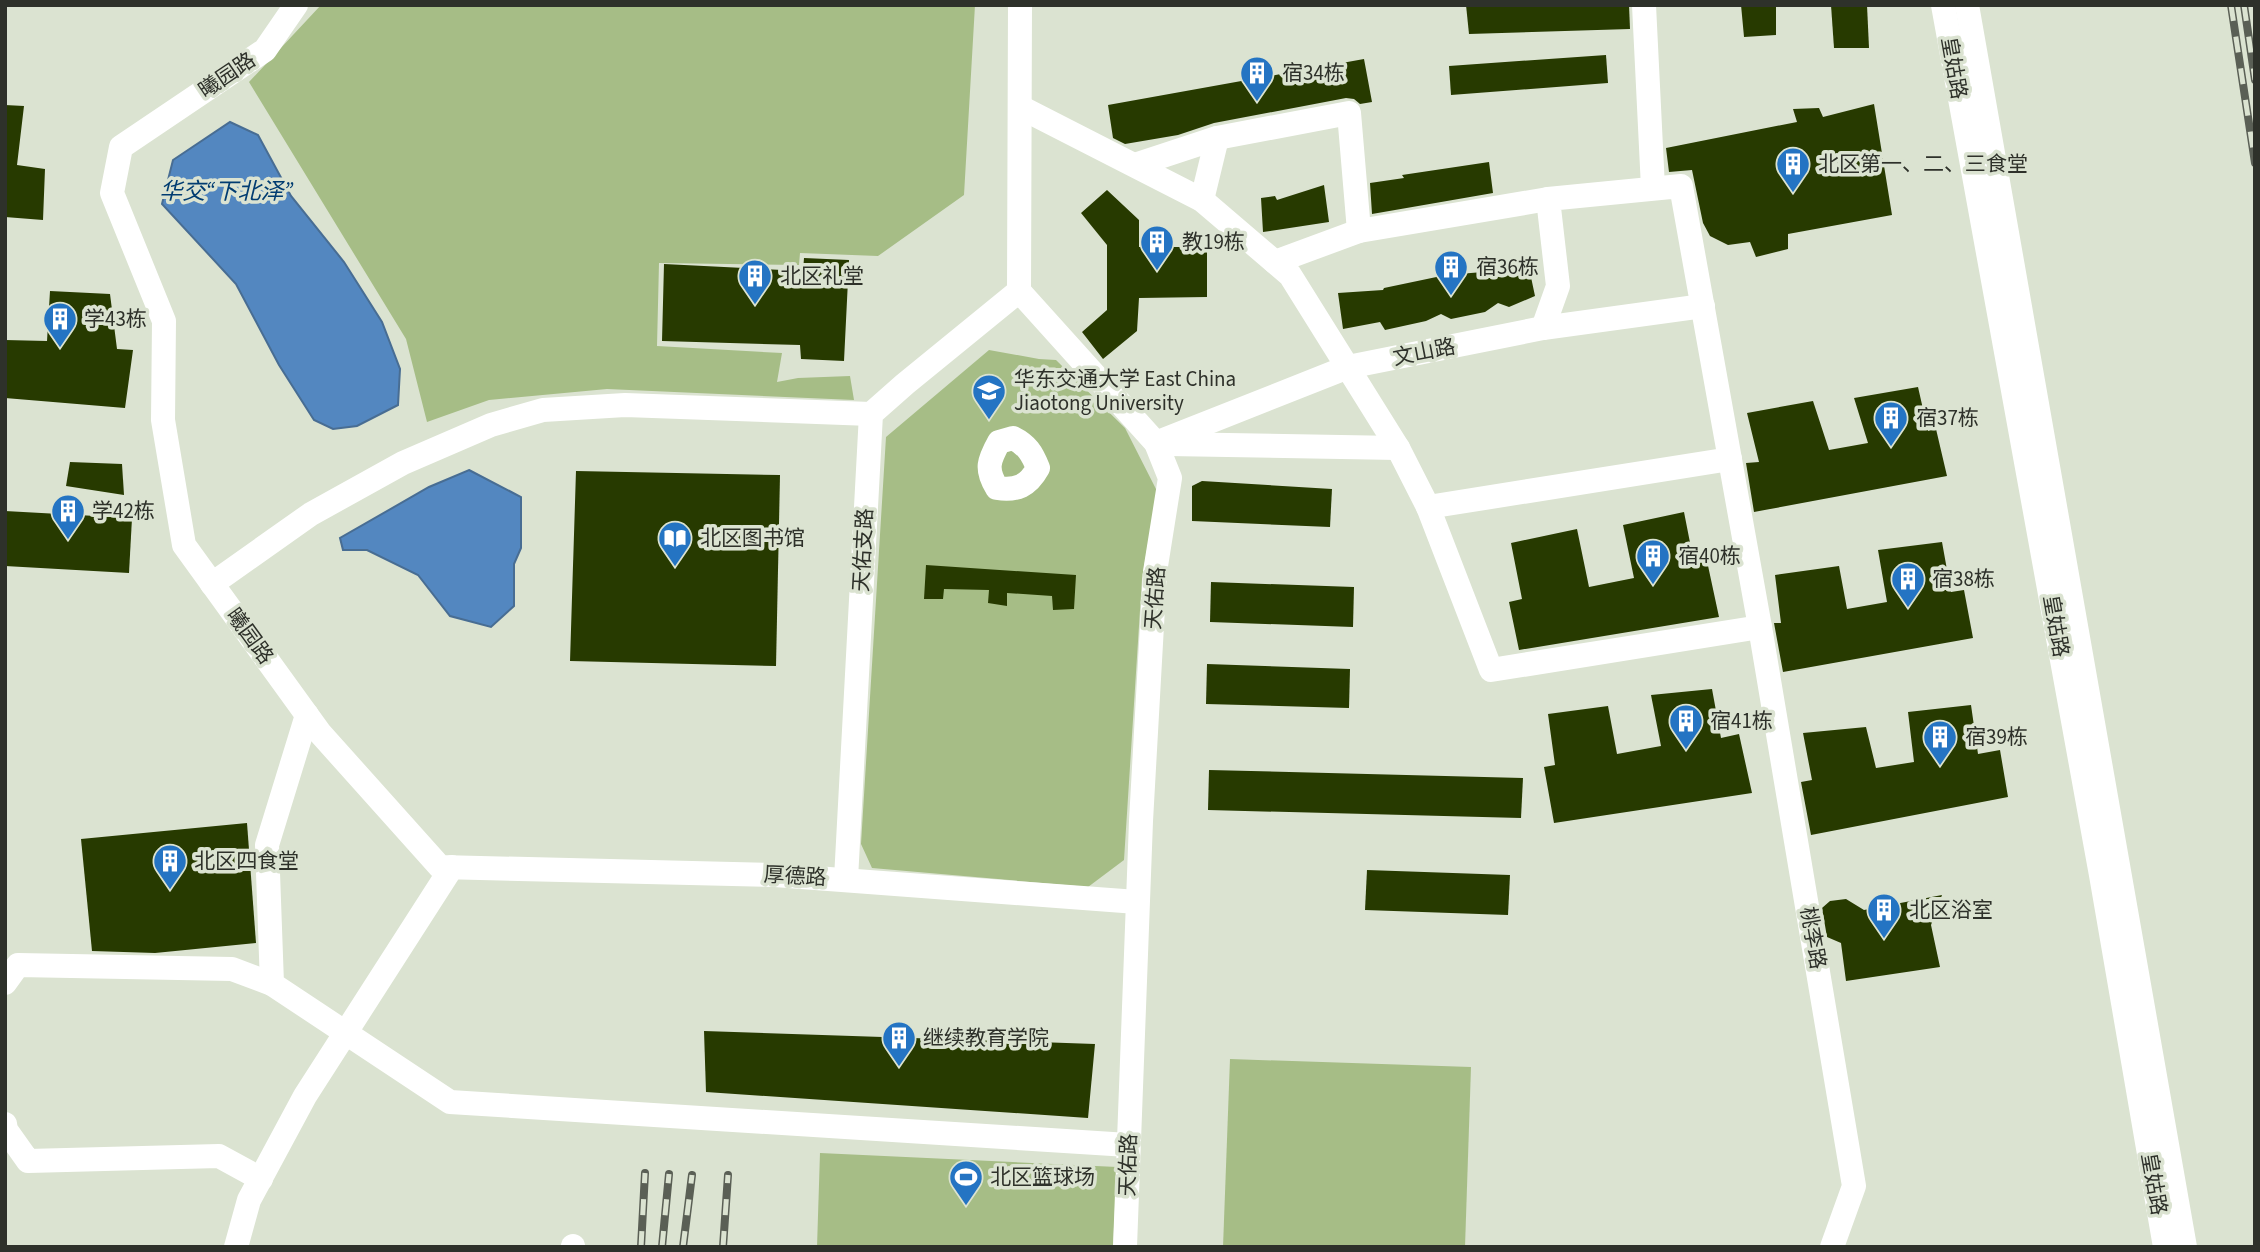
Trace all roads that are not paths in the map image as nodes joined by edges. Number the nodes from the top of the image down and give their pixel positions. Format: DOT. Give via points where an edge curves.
graph roads {
  1 [pos="296,5"];
  2 [pos="1020,5"];
  3 [pos="1644,5"];
  4 [pos="1942,5"];
  5 [pos="1967,5"];
  6 [pos="1020,107"];
  7 [pos="1217,138"];
  8 [pos="1135,165"];
  9 [pos="1653,188"];
  10 [pos="1548,199"];
  11 [pos="1202,200"];
  12 [pos="1359,231"];
  13 [pos="1275,262"];
  14 [pos="1019,291"];
  15 [pos="1703,306"];
  16 [pos="1543,328"];
  17 [pos="1348,367"];
  18 [pos="871,414"];
  19 [pos="1156,443"];
  20 [pos="1398,448"];
  21 [pos="1730,459"];
  22 [pos="1429,507"];
  23 [pos="212,584"];
  24 [pos="1760,627"];
  25 [pos="307,715"];
  26 [pos="452,867"];
  27 [pos="846,879"];
  28 [pos="1138,902"];
  29 [pos="5,983"];
  30 [pos="272,984"];
  31 [pos="345,1032"];
  32 [pos="5,1124"];
  33 [pos="1128,1145"];
  34 [pos="261,1179"];
  35 [pos="236,1247"];
  36 [pos="1125,1247"];
  37 [pos="1832,1247"];
  38 [pos="2165,1247"];
  39 [pos="2185,1247"];
  1 -- 23 [label="street, 曦园路" via="265,50 121,147 113,193 164,321 163,421 184,545"];
  2 -- 6 [label="street"];
  3 -- 9 [label="street"];
  4 -- 38 [label="street, 皇姑路"];
  5 -- 39 [label="street, 皇姑路"];
  6 -- 8 [label="street"];
  6 -- 14 [label="street"];
  7 -- 8 [label="street"];
  7 -- 11 [label="street"];
  7 -- 12 [label="street" via="1349,113"];
  8 -- 11 [label="street"];
  9 -- 10 [label="street"];
  9 -- 15 [label="street, 桃李路" via="1681,186"];
  10 -- 12 [label="street"];
  10 -- 16 [label="street" via="1558,286"];
  11 -- 13 [label="street"];
  12 -- 13 [label="street"];
  13 -- 17 [label="street" via="1290,275"];
  14 -- 18 [label="street"];
  14 -- 19 [label="street, 天佑路"];
  15 -- 16 [label="street, 文山路"];
  15 -- 21 [label="street, 桃李路"];
  16 -- 17 [label="street, 文山路"];
  17 -- 19 [label="street, 文山路"];
  17 -- 20 [label="street"];
  18 -- 23 [label="street" via="625,405 543,410 491,425 403,463 311,514"];
  18 -- 27 [label="street, 天佑支路"];
  19 -- 20 [label="street"];
  19 -- 28 [label="street, 天佑路" via="1170,478 1156,572"];
  20 -- 22 [label="street"];
  21 -- 22 [label="street"];
  21 -- 24 [label="street, 桃李路"];
  22 -- 24 [label="street" via="1491,670"];
  23 -- 25 [label="street, 曦园路"];
  24 -- 37 [label="street, 桃李路" via="1854,1186"];
  25 -- 26 [label="street, 曦园路" via="440,867"];
  25 -- 30 [label="street" via="267,845"];
  26 -- 27 [label="street, 厚德路"];
  26 -- 31 [label="street"];
  27 -- 28 [label="street, 厚德路"];
  28 -- 33 [label="street, 天佑路"];
  29 -- 30 [label="street" via="18,965 232,969"];
  30 -- 31 [label="street"];
  31 -- 33 [label="street" via="450,1102"];
  31 -- 34 [label="street"];
  32 -- 34 [label="street" via="27,1161 219,1156"];
  33 -- 36 [label="street, 天佑路"];
  34 -- 35 [label="street" via="249,1200"];
}
